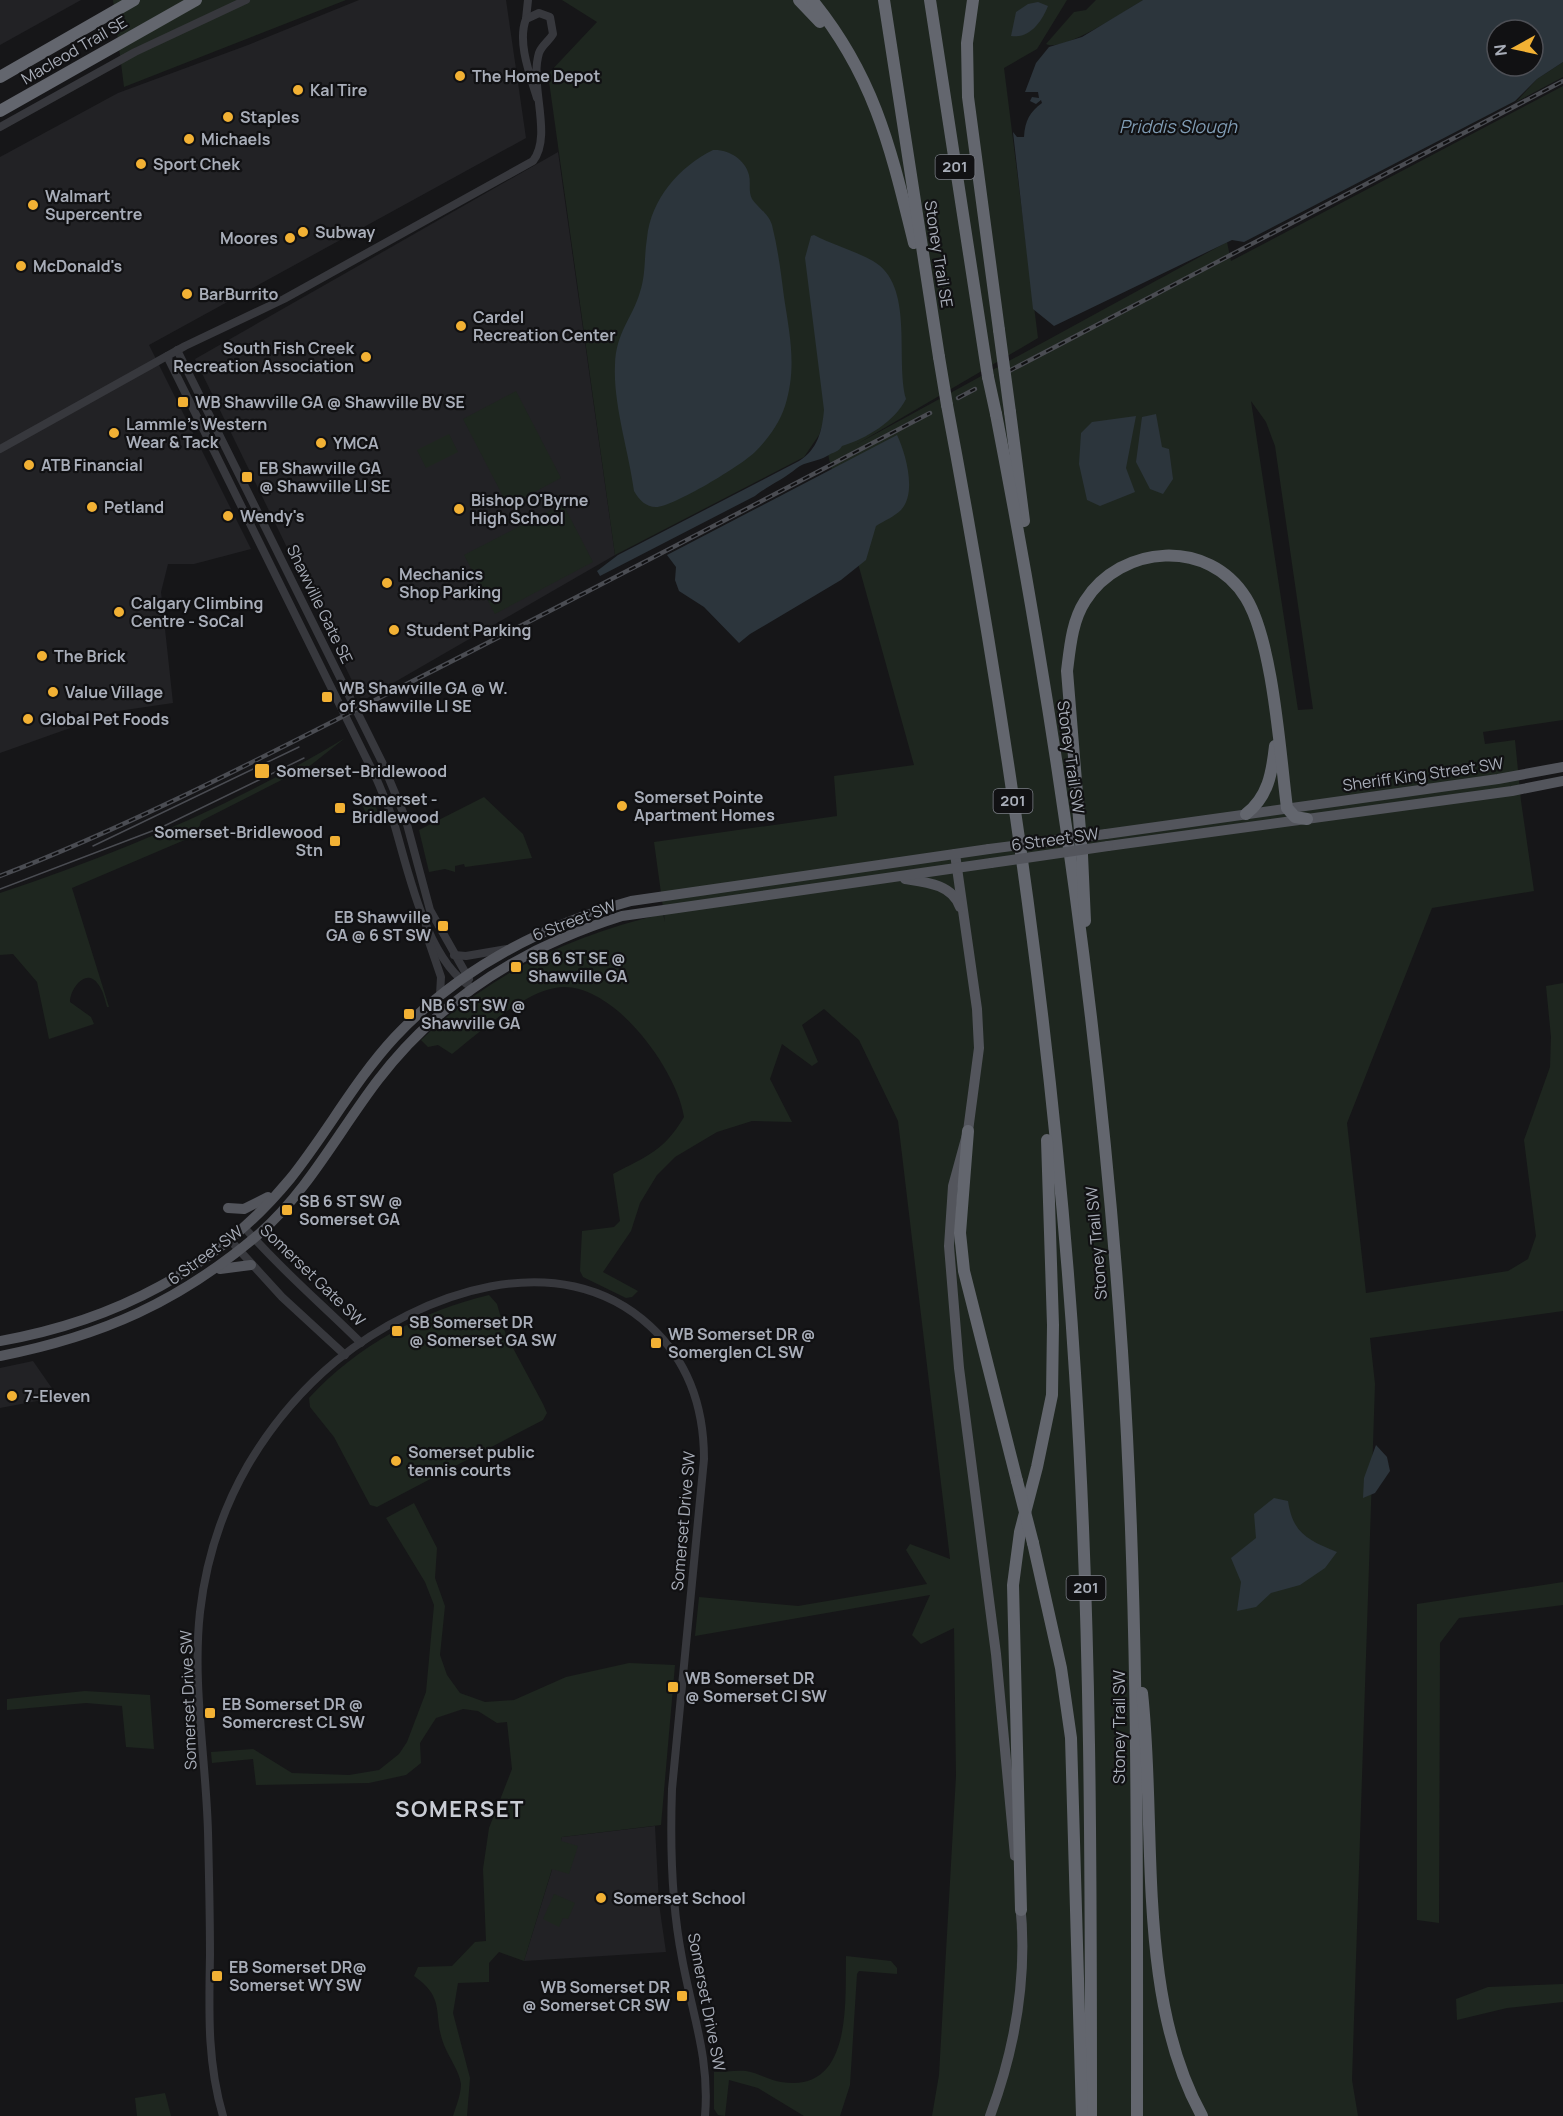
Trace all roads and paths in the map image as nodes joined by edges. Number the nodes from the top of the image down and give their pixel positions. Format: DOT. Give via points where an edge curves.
graph roads {
  1 [pos="134,0"];
  2 [pos="196,0"];
  3 [pos="246,0"];
  4 [pos="528,0"];
  5 [pos="800,0"];
  6 [pos="812,0"];
  7 [pos="884,0"];
  8 [pos="930,0"];
  9 [pos="973,0"];
  10 [pos="525,19"];
  11 [pos="856,64"];
  12 [pos="0,77"];
  13 [pos="537,98"];
  14 [pos="0,111"];
  15 [pos="0,127"];
  16 [pos="932,320"];
  17 [pos="177,350"];
  18 [pos="167,356"];
  19 [pos="988,377"];
  20 [pos="947,405"];
  21 [pos="0,449"];
  22 [pos="1033,605"];
  23 [pos="1275,721"];
  24 [pos="1563,767"];
  25 [pos="1563,781"];
  26 [pos="1287,808"];
  27 [pos="1246,814"];
  28 [pos="1307,819"];
  29 [pos="955,854"];
  30 [pos="957,867"];
  31 [pos="887,878"];
  32 [pos="418,910"];
  33 [pos="966,930"];
  34 [pos="508,949"];
  35 [pos="454,955"];
  36 [pos="1086,973"];
  37 [pos="464,977"];
  38 [pos="473,988"];
  39 [pos="440,995"];
  40 [pos="1046,1061"];
  41 [pos="968,1131"];
  42 [pos="279,1191"];
  43 [pos="228,1208"];
  44 [pos="244,1227"];
  45 [pos="253,1238"];
  46 [pos="230,1240"];
  47 [pos="239,1250"];
  48 [pos="251,1265"];
  49 [pos="211,1272"];
  50 [pos="0,1341"];
  51 [pos="361,1343"];
  52 [pos="345,1355"];
  53 [pos="0,1356"];
  54 [pos="1135,1624"];
  55 [pos="1020,1910"];
  56 [pos="223,2116"];
  57 [pos="705,2116"];
  58 [pos="990,2116"];
  59 [pos="1082,2116"];
  60 [pos="1091,2116"];
  61 [pos="1137,2116"];
  62 [pos="1202,2116"];
  1 -- 12 [label="highway, Macleod Trail SE"];
  2 -- 14 [label="highway, Macleod Trail SE"];
  3 -- 15 [label="street" via="135,52"];
  4 -- 10 [label="street"];
  5 -- 11 [label="highway"];
  6 -- 11 [label="highway"];
  7 -- 16 [label="highway, Stoney Trail SE / 201"];
  8 -- 19 [label="highway, Stoney Trail SE / 201"];
  9 -- 22 [label="highway, bridge" via="967,43 968,98"];
  10 -- 13 [label="street" via="522,27 528,69"];
  10 -- 13 [label="street" via="539,12 550,17 553,25 553,34 539,52"];
  11 -- 16 [label="highway" via="889,143"];
  13 -- 17 [label="street" via="542,137 540,152 533,160 284,299"];
  16 -- 20 [label="highway, Stoney Trail SE / 201, bridge"];
  17 -- 18 [label="street"];
  17 -- 35 [label="street, Shawville Gate SE" via="398,799 430,910"];
  18 -- 21 [label="street"];
  18 -- 32 [label="street, Shawville Gate SE" via="390,812"];
  19 -- 22 [label="highway, Stoney Trail SW / 201, bridge"];
  20 -- 40 [label="highway, Stoney Trail SW / 201" via="1014,807"];
  22 -- 36 [label="highway, Stoney Trail SW / 201"];
  23 -- 26 [label="highway"];
  23 -- 27 [label="highway" via="1274,759 1266,792"];
  23 -- 36 [label="highway" via="1256,616 1245,596 1223,574 1191,558 1158,554 1142,557 1110,573 1090,594 1076,620 1067,671 1084,872"];
  24 -- 26 [label="main road, Sheriff King Street SW"];
  25 -- 28 [label="main road, Sheriff King Street SW"];
  26 -- 27 [label="main road, 6 Street SW"];
  26 -- 28 [label="highway" via="1295,817"];
  27 -- 29 [label="main road, 6 Street SW, bridge"];
  28 -- 30 [label="main road, 6 Street SW, bridge"];
  29 -- 30 [label="main road"];
  29 -- 34 [label="main road, 6 Street SW" via="631,901 576,917"];
  30 -- 31 [label="main road, 6 Street SW"];
  30 -- 33 [label="main road"];
  31 -- 33 [label="main road" via="925,882 949,891 958,901"];
  31 -- 38 [label="main road, 6 Street SW" via="622,916 535,950"];
  32 -- 37 [label="street"];
  32 -- 39 [label="street" via="441,977"];
  33 -- 41 [label="main road" via="979,1048"];
  34 -- 35 [label="street"];
  34 -- 37 [label="main road, 6 Street SW"];
  35 -- 37 [label="street, Shawville Gate SE"];
  36 -- 54 [label="highway, Stoney Trail SW / 201" via="1122,1350"];
  37 -- 38 [label="street"];
  37 -- 39 [label="main road, 6 Street SW"];
  38 -- 45 [label="main road, 6 Street SW" via="425,1027 396,1058 306,1180"];
  39 -- 42 [label="main road, 6 Street SW" via="377,1058"];
  40 -- 55 [label="highway" via="1054,1370 1048,1416 1020,1532 1013,1585"];
  40 -- 60 [label="highway, Stoney Trail SW / 201" via="1075,1369 1085,1546 1091,1774"];
  41 -- 55 [label="main road" via="949,1215 951,1285 996,1654"];
  41 -- 59 [label="highway, bridge" via="960,1233 964,1271 1062,1668 1071,1738"];
  42 -- 43 [label="main road" via="253,1206"];
  42 -- 44 [label="main road, 6 Street SW"];
  44 -- 45 [label="street, Somerset Gate SW"];
  44 -- 46 [label="main road, 6 Street SW"];
  45 -- 47 [label="main road, 6 Street SW"];
  45 -- 51 [label="street, Somerset Gate SW" via="280,1269"];
  46 -- 47 [label="street, Somerset Gate SW"];
  46 -- 50 [label="main road, 6 Street SW" via="172,1281 117,1308 48,1332"];
  47 -- 48 [label="street, Somerset Gate SW"];
  47 -- 49 [label="main road, 6 Street SW"];
  48 -- 49 [label="main road" via="233,1265"];
  48 -- 52 [label="street, Somerset Gate SW"];
  49 -- 53 [label="main road, 6 Street SW" via="175,1296 110,1327 69,1341"];
  51 -- 52 [label="street, Somerset Drive SW"];
  51 -- 57 [label="street, Somerset Drive SW" via="420,1310 469,1292 512,1282 561,1283 603,1295 644,1320 674,1353 691,1384 702,1421 704,1459 670,1846 676,1922 705,2057"];
  52 -- 56 [label="street, Somerset Drive SW" via="294,1403 249,1463 220,1527 203,1591 198,1664 208,1829 208,2029 213,2077"];
  54 -- 61 [label="highway, Stoney Trail SW / 201"];
  54 -- 62 [label="highway" via="1148,1747 1161,1985 1178,2061"];
  55 -- 58 [label="main road" via="1024,1952 1015,2033"];
}
